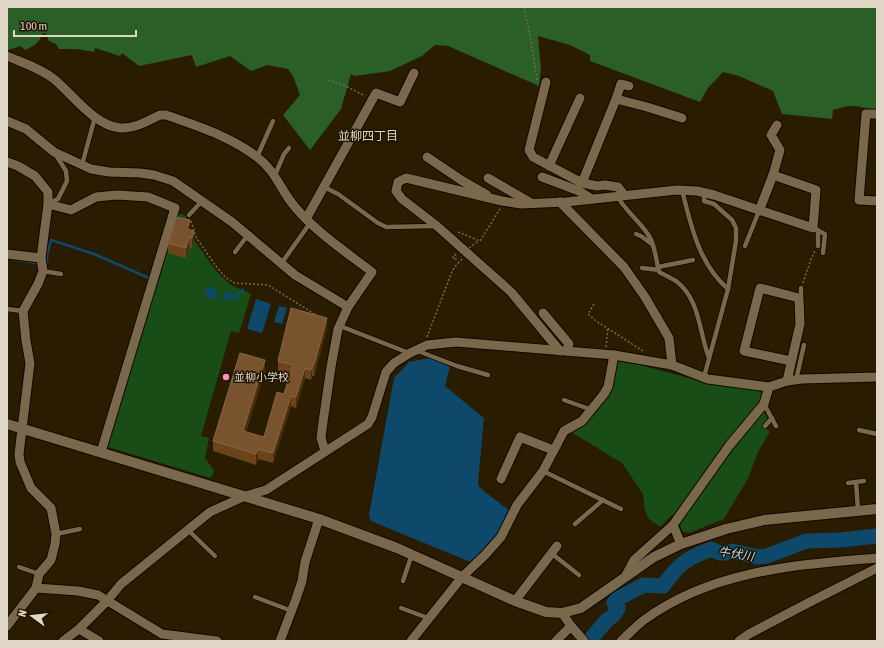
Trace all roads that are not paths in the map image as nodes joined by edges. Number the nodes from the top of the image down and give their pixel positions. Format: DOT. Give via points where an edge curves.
graph roads {
  1 [pos="7,56"];
  2 [pos="414,73"];
  3 [pos="546,84"];
  4 [pos="629,86"];
  5 [pos="580,98"];
  6 [pos="616,100"];
  7 [pos="877,114"];
  8 [pos="95,117"];
  9 [pos="682,118"];
  10 [pos="7,121"];
  11 [pos="272,121"];
  12 [pos="777,125"];
  13 [pos="289,148"];
  14 [pos="54,152"];
  15 [pos="257,157"];
  16 [pos="427,157"];
  17 [pos="7,162"];
  18 [pos="82,165"];
  19 [pos="549,166"];
  20 [pos="275,175"];
  21 [pos="773,175"];
  22 [pos="542,177"];
  23 [pos="488,178"];
  24 [pos="582,183"];
  25 [pos="324,186"];
  26 [pos="682,190"];
  27 [pos="704,193"];
  28 [pos="620,196"];
  29 [pos="490,198"];
  30 [pos="592,199"];
  31 [pos="202,201"];
  32 [pos="877,201"];
  33 [pos="560,202"];
  34 [pos="48,204"];
  35 [pos="531,204"];
  36 [pos="759,211"];
  37 [pos="189,216"];
  38 [pos="308,221"];
  39 [pos="436,226"];
  40 [pos="816,229"];
  41 [pos="636,234"];
  42 [pos="248,235"];
  43 [pos="653,245"];
  44 [pos="745,246"];
  45 [pos="818,246"];
  46 [pos="235,252"];
  47 [pos="823,253"];
  48 [pos="7,254"];
  49 [pos="41,258"];
  50 [pos="693,260"];
  51 [pos="281,264"];
  52 [pos="642,268"];
  53 [pos="658,268"];
  54 [pos="43,271"];
  55 [pos="61,274"];
  56 [pos="802,288"];
  57 [pos="728,289"];
  58 [pos="799,298"];
  59 [pos="348,308"];
  60 [pos="7,309"];
  61 [pos="24,311"];
  62 [pos="543,313"];
  63 [pos="340,326"];
  64 [pos="804,345"];
  65 [pos="564,351"];
  66 [pos="413,352"];
  67 [pos="610,353"];
  68 [pos="710,358"];
  69 [pos="791,361"];
  70 [pos="672,365"];
  71 [pos="488,375"];
  72 [pos="704,377"];
  73 [pos="877,378"];
  74 [pos="791,380"];
  75 [pos="769,387"];
  76 [pos="564,400"];
  77 [pos="764,404"];
  78 [pos="592,410"];
  79 [pos="772,418"];
  80 [pos="7,424"];
  81 [pos="765,426"];
  82 [pos="776,426"];
  83 [pos="22,429"];
  84 [pos="859,430"];
  85 [pos="877,434"];
  86 [pos="553,450"];
  87 [pos="325,451"];
  88 [pos="101,452"];
  89 [pos="543,471"];
  90 [pos="500,479"];
  91 [pos="864,481"];
  92 [pos="856,482"];
  93 [pos="848,483"];
  94 [pos="245,496"];
  95 [pos="603,500"];
  96 [pos="621,509"];
  97 [pos="877,509"];
  98 [pos="858,511"];
  99 [pos="319,519"];
  100 [pos="575,524"];
  101 [pos="673,525"];
  102 [pos="80,528"];
  103 [pos="188,530"];
  104 [pos="56,534"];
  105 [pos="681,544"];
  106 [pos="554,550"];
  107 [pos="412,554"];
  108 [pos="215,556"];
  109 [pos="877,558"];
  110 [pos="19,567"];
  111 [pos="877,568"];
  112 [pos="40,574"];
  113 [pos="579,575"];
  114 [pos="462,577"];
  115 [pos="624,577"];
  116 [pos="403,581"];
  117 [pos="36,588"];
  118 [pos="255,597"];
  119 [pos="107,601"];
  120 [pos="514,601"];
  121 [pos="401,608"];
  122 [pos="292,611"];
  123 [pos="562,613"];
  124 [pos="428,618"];
  125 [pos="7,626"];
  126 [pos="572,628"];
  127 [pos="79,629"];
  128 [pos="63,641"];
  129 [pos="99,641"];
  130 [pos="216,641"];
  131 [pos="280,641"];
  132 [pos="411,641"];
  133 [pos="556,641"];
  134 [pos="584,641"];
  135 [pos="622,641"];
  136 [pos="739,641"];
  1 -- 8 [label="street" via="36,68 53,79"];
  2 -- 25 [label="street" via="400,102 376,93"];
  3 -- 19 [label="street" via="529,150 533,157"];
  4 -- 6 [label="street" via="621,84"];
  5 -- 19 [label="street"];
  6 -- 9 [label="street"];
  6 -- 24 [label="street"];
  7 -- 32 [label="street" via="866,114 859,200"];
  8 -- 15 [label="street" via="119,128 131,127 166,115 228,139"];
  8 -- 18 [label="lane"];
  10 -- 14 [label="street" via="26,129"];
  11 -- 15 [label="lane"];
  12 -- 21 [label="street" via="771,135 780,150"];
  13 -- 20 [label="lane"];
  14 -- 18 [label="street"];
  14 -- 34 [label="lane" via="66,171 67,181 58,199"];
  15 -- 20 [label="street"];
  16 -- 29 [label="street"];
  17 -- 34 [label="street" via="35,176 48,192"];
  18 -- 31 [label="street" via="109,172 140,172 154,175 172,181"];
  19 -- 24 [label="street"];
  20 -- 38 [label="street" via="294,206"];
  21 -- 36 [label="street"];
  21 -- 40 [label="street" via="816,190"];
  22 -- 30 [label="street" via="579,191"];
  23 -- 35 [label="street"];
  24 -- 28 [label="street" via="618,187"];
  25 -- 38 [label="street"];
  25 -- 39 [label="lane" via="386,226"];
  26 -- 27 [label="street"];
  26 -- 28 [label="street"];
  26 -- 57 [label="lane" via="703,257 718,280"];
  27 -- 36 [label="street"];
  27 -- 57 [label="lane" via="704,201 714,204 732,220 736,228"];
  28 -- 30 [label="street"];
  28 -- 43 [label="lane" via="621,203 648,233"];
  29 -- 35 [label="street"];
  29 -- 39 [label="street" via="406,178 398,182 396,191 402,199"];
  30 -- 33 [label="street"];
  31 -- 37 [label="lane"];
  31 -- 42 [label="street"];
  33 -- 35 [label="street"];
  33 -- 70 [label="street" via="624,267 645,296 669,338"];
  34 -- 49 [label="street"];
  34 -- 88 [label="street" via="71,210 96,198 117,195 148,197 175,208"];
  36 -- 40 [label="street"];
  36 -- 44 [label="lane"];
  38 -- 51 [label="lane"];
  38 -- 59 [label="street" via="372,272"];
  39 -- 65 [label="street" via="511,292"];
  40 -- 45 [label="lane"];
  40 -- 47 [label="lane" via="825,234"];
  41 -- 43 [label="lane"];
  42 -- 46 [label="lane"];
  42 -- 51 [label="street"];
  43 -- 53 [label="lane"];
  48 -- 49 [label="street"];
  49 -- 54 [label="street"];
  50 -- 53 [label="lane"];
  51 -- 59 [label="street"];
  52 -- 53 [label="lane"];
  53 -- 68 [label="lane" via="659,272 676,281 688,293"];
  54 -- 55 [label="lane"];
  54 -- 61 [label="street"];
  56 -- 58 [label="lane"];
  57 -- 68 [label="lane"];
  58 -- 69 [label="street" via="800,324"];
  58 -- 69 [label="street" via="760,288 744,351"];
  59 -- 63 [label="street"];
  60 -- 61 [label="lane"];
  61 -- 83 [label="street" via="30,363"];
  62 -- 65 [label="street" via="569,344"];
  63 -- 66 [label="lane"];
  63 -- 87 [label="street" via="331,367 321,438"];
  64 -- 74 [label="lane"];
  65 -- 66 [label="street" via="456,342 427,345"];
  65 -- 67 [label="street"];
  66 -- 71 [label="lane"];
  66 -- 87 [label="street" via="394,363 386,372 368,424"];
  67 -- 70 [label="street"];
  67 -- 78 [label="street" via="608,387"];
  68 -- 72 [label="lane"];
  69 -- 74 [label="street"];
  70 -- 72 [label="street"];
  72 -- 75 [label="street"];
  73 -- 74 [label="street"];
  74 -- 75 [label="street"];
  75 -- 77 [label="street"];
  76 -- 78 [label="lane"];
  77 -- 79 [label="lane"];
  77 -- 101 [label="street" via="729,446"];
  78 -- 86 [label="street" via="582,421 564,431"];
  79 -- 81 [label="lane"];
  79 -- 82 [label="lane"];
  80 -- 83 [label="street"];
  83 -- 88 [label="street"];
  83 -- 104 [label="street" via="20,462 31,488 51,508"];
  84 -- 85 [label="lane"];
  86 -- 89 [label="street"];
  86 -- 90 [label="street" via="520,437"];
  87 -- 94 [label="street" via="266,490"];
  88 -- 94 [label="street"];
  89 -- 95 [label="lane"];
  89 -- 114 [label="street" via="516,505 501,536"];
  91 -- 92 [label="lane"];
  92 -- 93 [label="lane"];
  92 -- 98 [label="lane"];
  94 -- 99 [label="street"];
  94 -- 103 [label="street" via="210,512"];
  95 -- 96 [label="lane"];
  95 -- 100 [label="lane"];
  97 -- 98 [label="street"];
  98 -- 105 [label="street" via="764,520"];
  99 -- 107 [label="street"];
  99 -- 122 [label="street"];
  101 -- 105 [label="street"];
  101 -- 115 [label="street" via="634,560"];
  102 -- 104 [label="lane"];
  103 -- 108 [label="lane"];
  103 -- 119 [label="street" via="121,584"];
  104 -- 112 [label="street" via="51,560"];
  105 -- 115 [label="street"];
  106 -- 113 [label="lane"];
  106 -- 120 [label="street"];
  107 -- 114 [label="street"];
  107 -- 116 [label="lane"];
  109 -- 135 [label="street" via="786,567 721,581 662,608 643,621"];
  110 -- 112 [label="lane"];
  111 -- 136 [label="street"];
  112 -- 117 [label="street"];
  114 -- 120 [label="street"];
  114 -- 124 [label="street"];
  115 -- 123 [label="street" via="581,608"];
  117 -- 119 [label="street" via="78,591 98,595"];
  117 -- 125 [label="street"];
  118 -- 122 [label="lane"];
  119 -- 127 [label="street"];
  119 -- 130 [label="street" via="162,634"];
  120 -- 123 [label="street" via="546,612"];
  121 -- 124 [label="lane"];
  122 -- 131 [label="street"];
  123 -- 126 [label="street"];
  124 -- 132 [label="street"];
  126 -- 133 [label="street"];
  126 -- 134 [label="street"];
  127 -- 128 [label="street"];
  127 -- 129 [label="street"];
}
